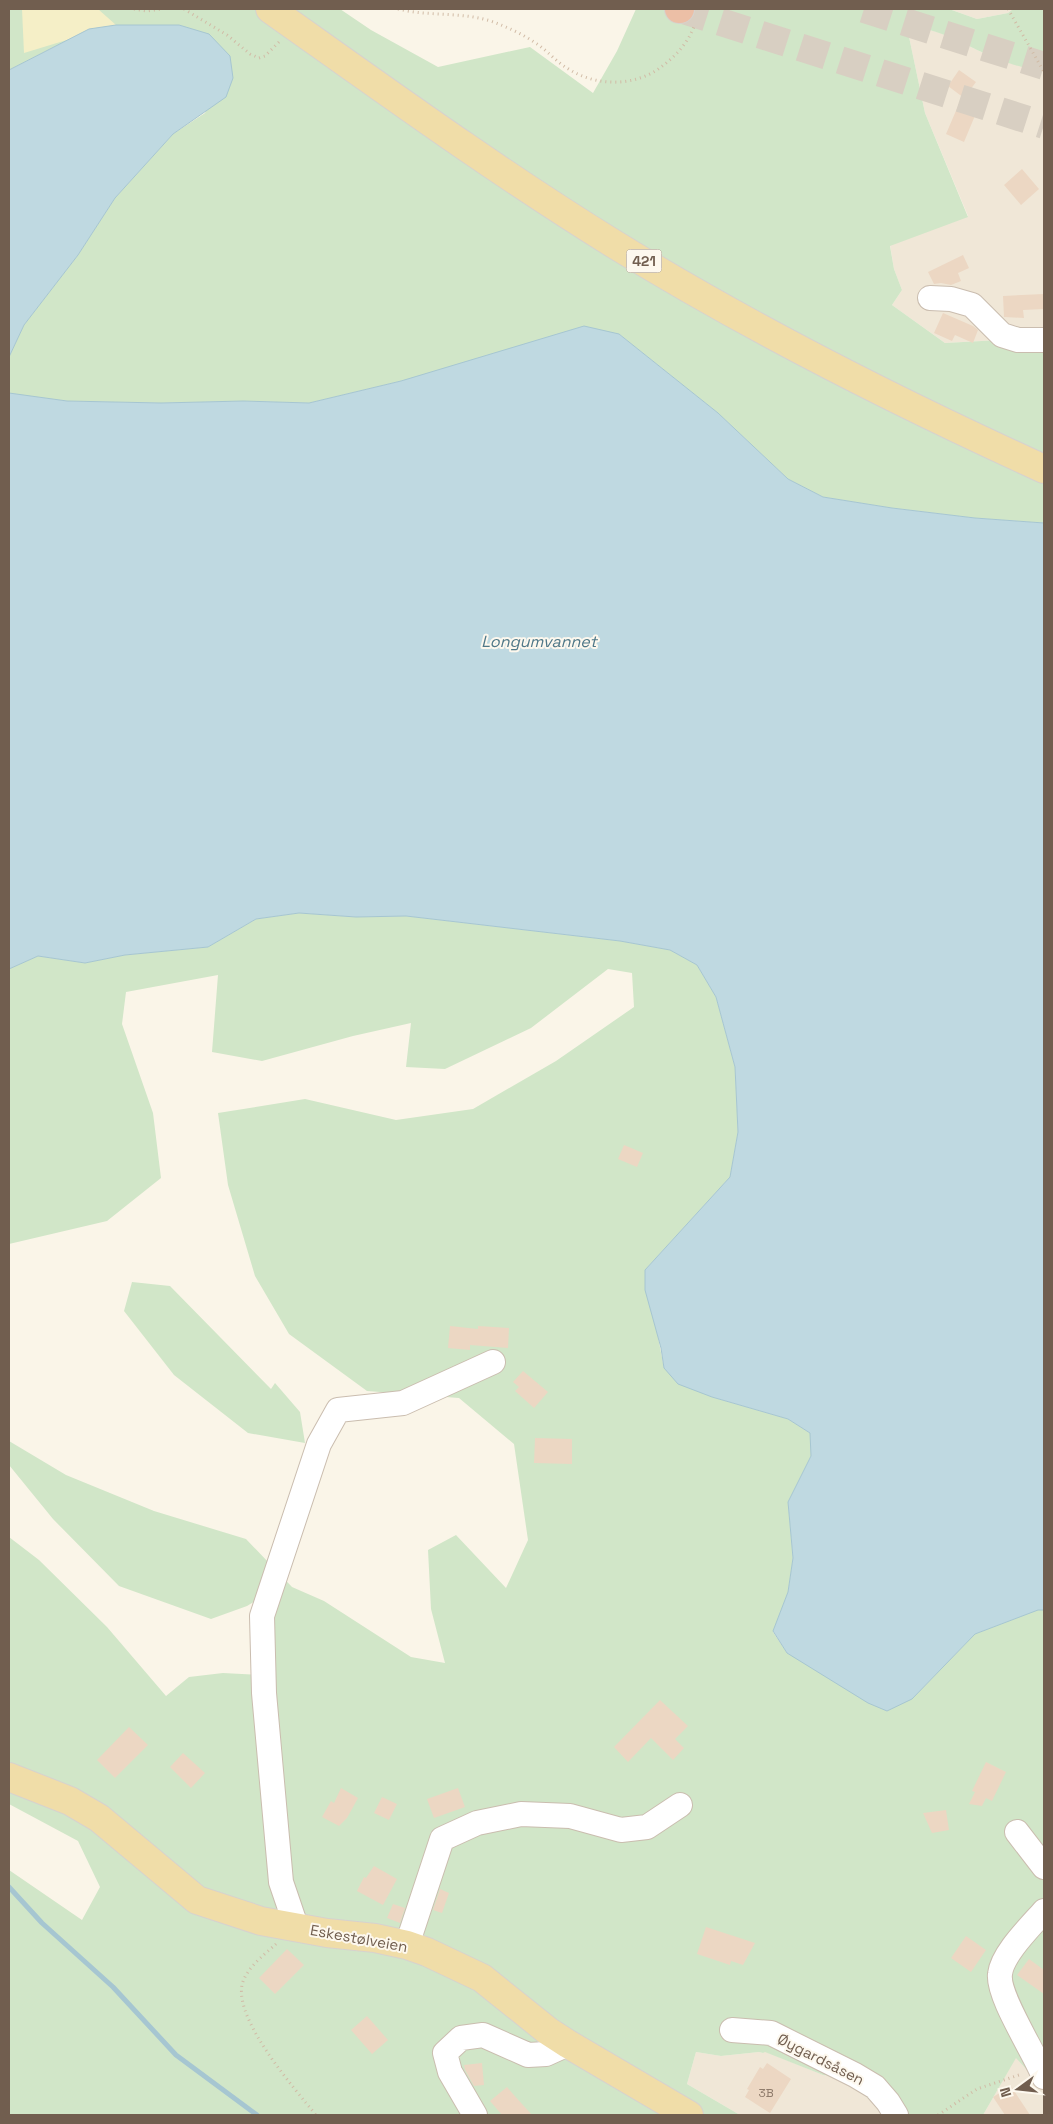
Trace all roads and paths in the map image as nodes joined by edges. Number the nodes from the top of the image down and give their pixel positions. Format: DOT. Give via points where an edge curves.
graph roads {
  1 [pos="134,9"];
  2 [pos="163,9"];
  3 [pos="184,9"];
  4 [pos="270,9"];
  5 [pos="287,9"];
  6 [pos="398,9"];
  7 [pos="1008,9"];
  8 [pos="685,12"];
  9 [pos="282,37"];
  10 [pos="1044,72"];
  11 [pos="930,298"];
  12 [pos="1041,340"];
  13 [pos="1044,457"];
  14 [pos="1044,469"];
  15 [pos="493,1362"];
  16 [pos="13,1774"];
  17 [pos="680,1805"];
  18 [pos="1017,1832"];
  19 [pos="1044,1867"];
  20 [pos="1044,1911"];
  21 [pos="296,1926"];
  22 [pos="407,1945"];
  23 [pos="732,2030"];
  24 [pos="568,2044"];
  25 [pos="1042,2072"];
  26 [pos="316,2115"];
  27 [pos="475,2115"];
  28 [pos="689,2115"];
  29 [pos="896,2115"];
  30 [pos="938,2115"];
  1 -- 2 [label="path"];
  3 -- 9 [label="path" via="259,58 271,51"];
  4 -- 14 [label="main road, 421" via="409,107 614,244 746,322 847,376"];
  5 -- 13 [label="main road, 421" via="488,148 620,234 752,312 852,366"];
  6 -- 8 [label="path" via="494,22 534,42 566,68 582,76 608,82 632,81 648,75 674,57 690,37"];
  7 -- 10 [label="path"];
  11 -- 12 [label="street" via="972,304 1002,335 1018,340"];
  15 -- 21 [label="street" via="403,1403 338,1410 319,1444 262,1616 264,1693 281,1882"];
  16 -- 21 [label="main road, Eskestølveien" via="99,1818 197,1900 261,1921"];
  17 -- 22 [label="street" via="647,1827 621,1830 570,1816 520,1814 477,1823 442,1839"];
  18 -- 19 [label="street"];
  20 -- 25 [label="street" via="1006,1958 1000,1974 1002,1992"];
  21 -- 22 [label="main road, Eskestølveien"];
  21 -- 26 [label="path" via="247,1973 242,1985 243,2007 250,2024"];
  22 -- 24 [label="main road, Eskestølveien" via="482,1978"];
  23 -- 29 [label="street, Øygardsåsen" via="770,2033 855,2075 875,2087"];
  24 -- 27 [label="street" via="546,2054 528,2055 483,2035 461,2038 445,2053 450,2072"];
  24 -- 28 [label="main road, Eskestølveien"];
  25 -- 30 [label="path" via="977,2089"];
}
